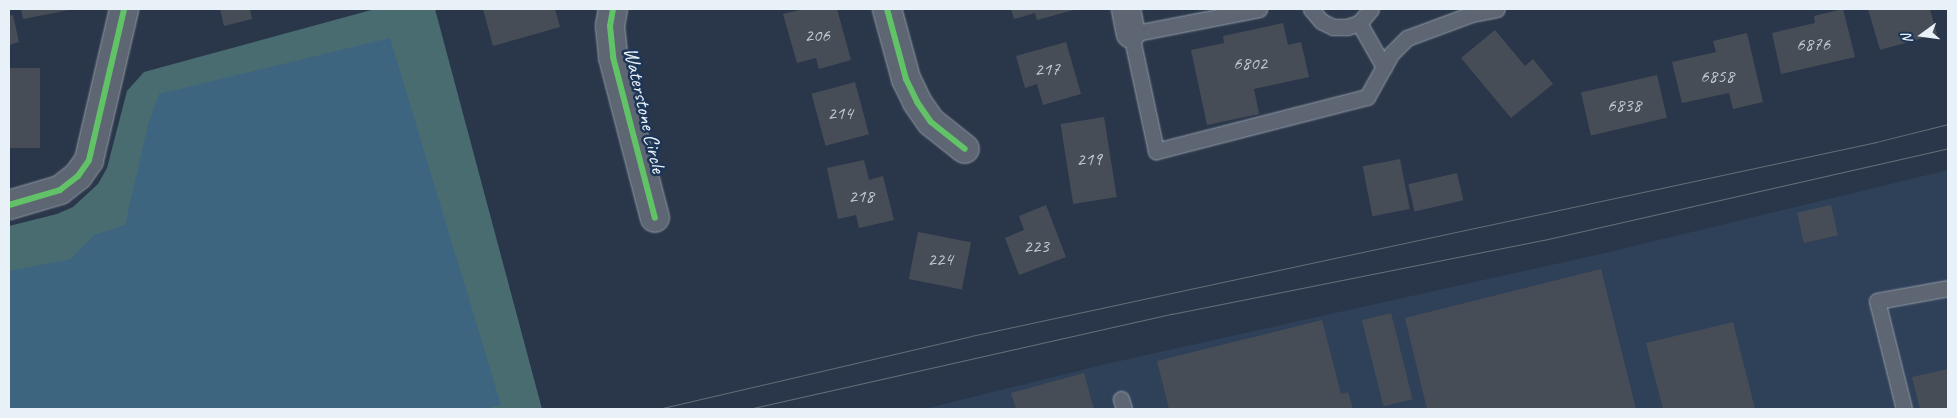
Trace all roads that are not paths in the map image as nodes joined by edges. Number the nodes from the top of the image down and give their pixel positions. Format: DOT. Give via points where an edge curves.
graph roads {
  1 [pos="124,9"];
  2 [pos="613,9"];
  3 [pos="888,9"];
  4 [pos="1259,9"];
  5 [pos="1311,9"];
  6 [pos="1371,9"];
  7 [pos="1497,9"];
  8 [pos="1128,21"];
  9 [pos="1359,23"];
  10 [pos="1384,67"];
  11 [pos="965,149"];
  12 [pos="9,205"];
  13 [pos="655,218"];
  14 [pos="1948,288"];
  15 [pos="1904,409"];
  1 -- 12 [label="street" via="89,160 78,176 60,190"];
  2 -- 13 [label="street, Waterstone Circle" via="610,26 613,57"];
  3 -- 11 [label="street" via="906,78 917,102 930,122"];
  4 -- 8 [label="lane"];
  5 -- 9 [label="lane" via="1321,21 1334,27 1347,28"];
  6 -- 9 [label="lane"];
  7 -- 10 [label="lane" via="1472,14 1407,38 1391,54"];
  8 -- 10 [label="lane" via="1156,151 1367,97"];
  9 -- 10 [label="lane"];
  14 -- 15 [label="lane" via="1877,301"];
}
